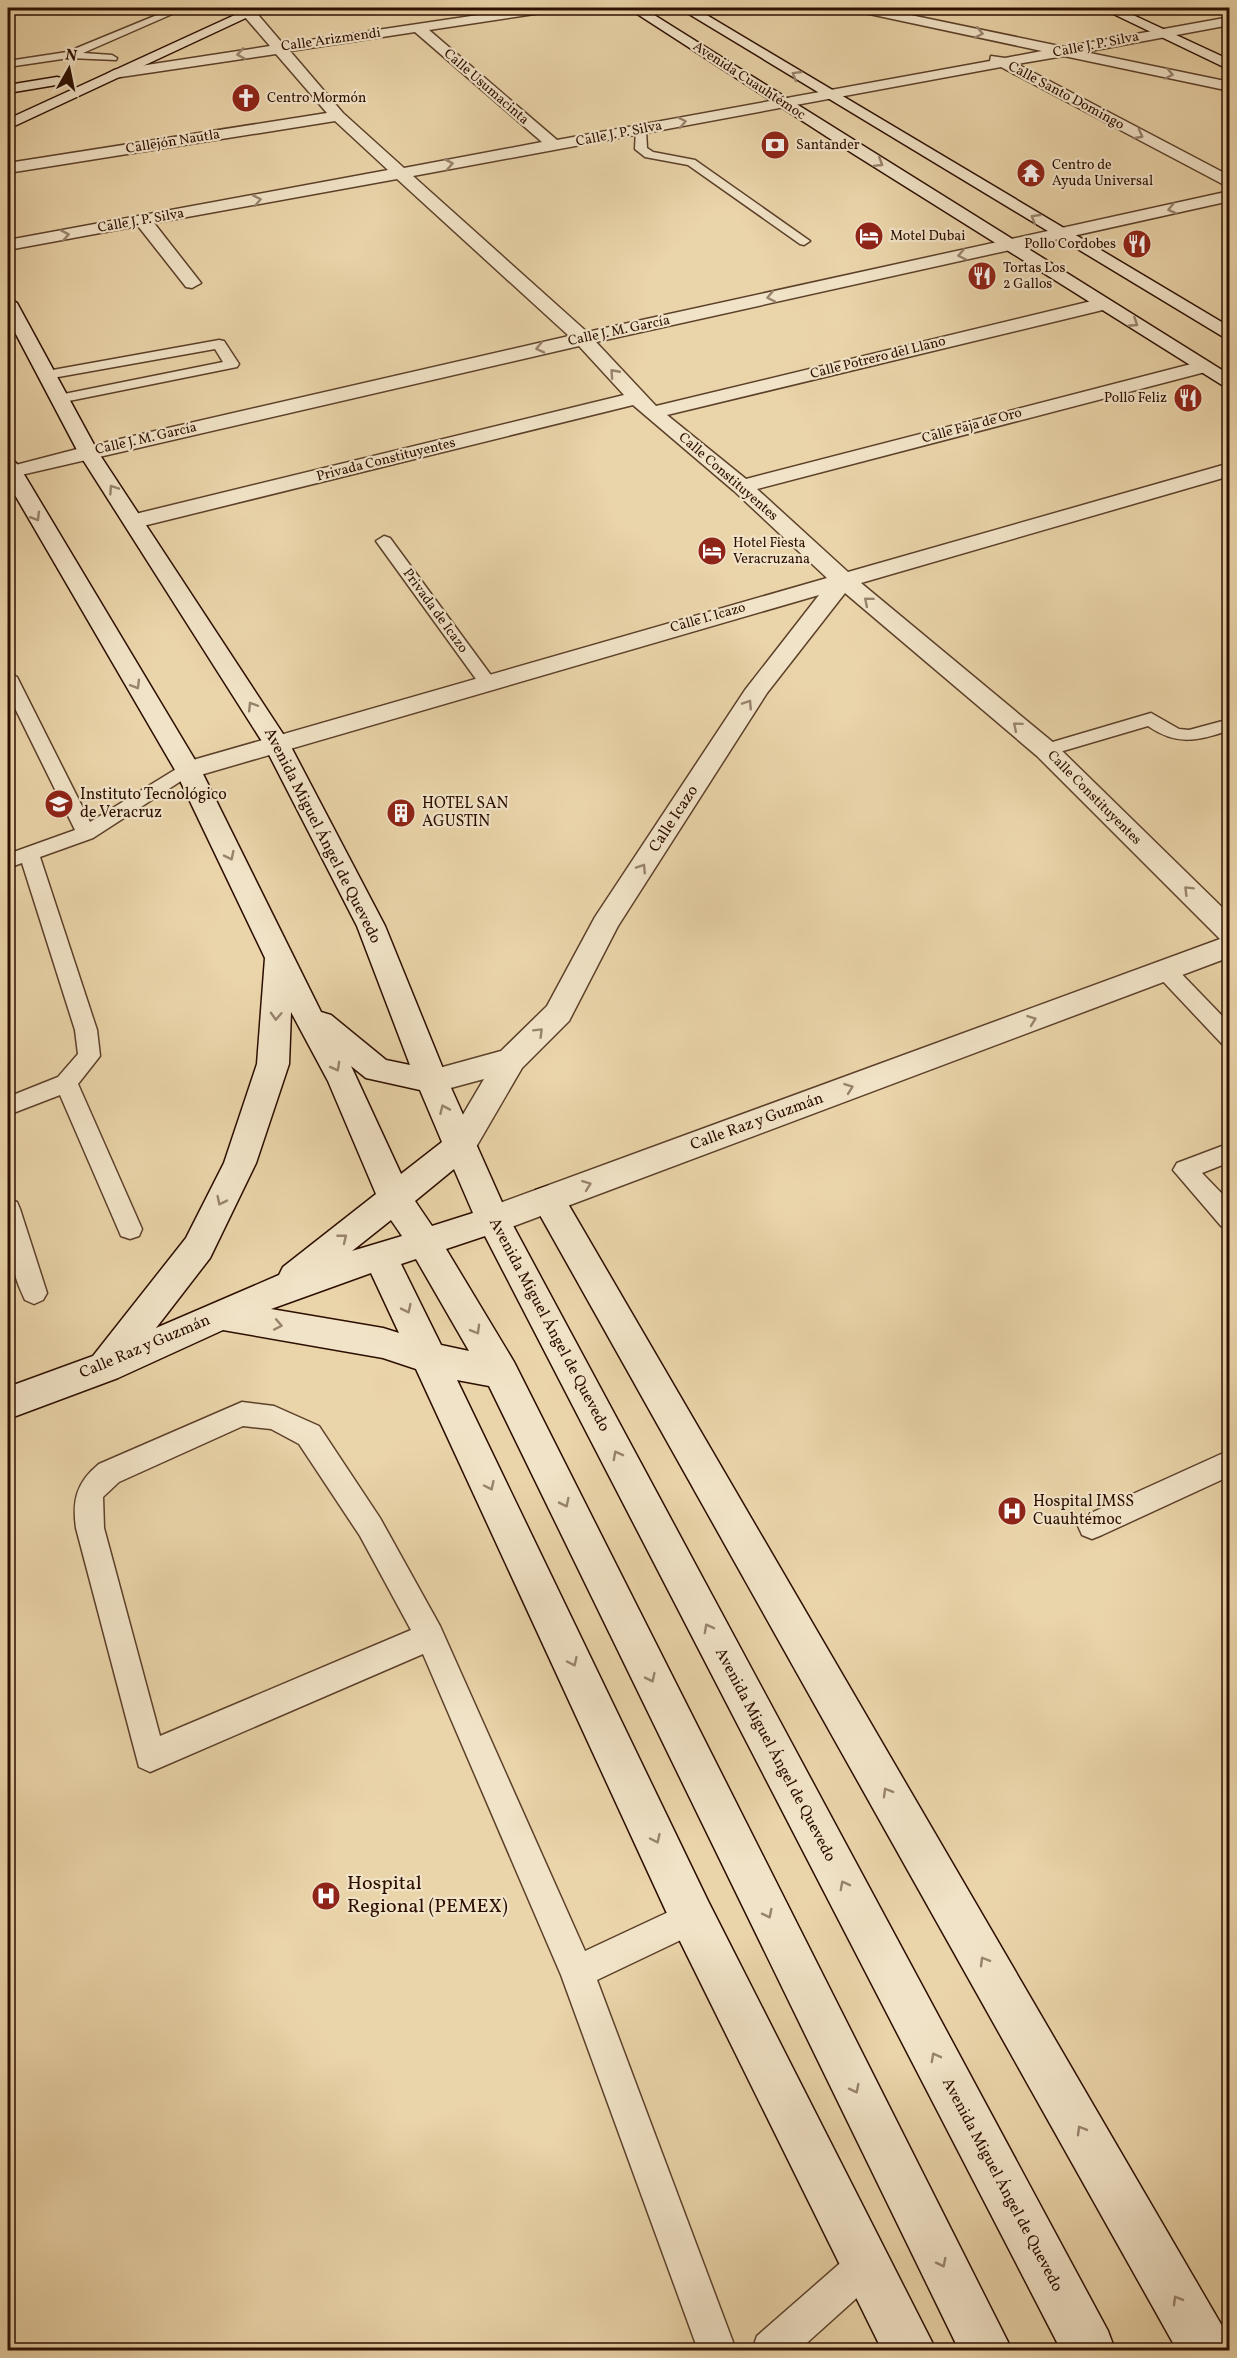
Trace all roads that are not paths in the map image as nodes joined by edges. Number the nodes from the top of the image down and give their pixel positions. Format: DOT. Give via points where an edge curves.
graph roads {
  1 [pos="548,8"];
  2 [pos="635,8"];
  3 [pos="686,8"];
  4 [pos="860,8"];
  5 [pos="903,8"];
  6 [pos="1108,8"];
  7 [pos="251,9"];
  8 [pos="184,10"];
  9 [pos="1230,21"];
  10 [pos="928,22"];
  11 [pos="417,27"];
  12 [pos="1161,33"];
  13 [pos="278,48"];
  14 [pos="1063,51"];
  15 [pos="69,55"];
  16 [pos="117,55"];
  17 [pos="1002,63"];
  18 [pos="8,64"];
  19 [pos="1230,66"];
  20 [pos="114,74"];
  21 [pos="68,76"];
  22 [pos="1230,87"];
  23 [pos="8,89"];
  24 [pos="828,95"];
  25 [pos="8,102"];
  26 [pos="781,103"];
  27 [pos="338,116"];
  28 [pos="8,125"];
  29 [pos="640,130"];
  30 [pos="555,146"];
  31 [pos="8,168"];
  32 [pos="401,173"];
  33 [pos="1230,183"];
  34 [pos="1230,196"];
  35 [pos="143,221"];
  36 [pos="1061,233"];
  37 [pos="804,241"];
  38 [pos="1011,244"];
  39 [pos="8,245"];
  40 [pos="192,283"];
  41 [pos="8,303"];
  42 [pos="1104,304"];
  43 [pos="1230,335"];
  44 [pos="583,339"];
  45 [pos="1202,366"];
  46 [pos="47,375"];
  47 [pos="1230,384"];
  48 [pos="60,399"];
  49 [pos="644,405"];
  50 [pos="88,452"];
  51 [pos="1230,469"];
  52 [pos="9,470"];
  53 [pos="742,486"];
  54 [pos="135,521"];
  55 [pos="384,541"];
  56 [pos="843,580"];
  57 [pos="8,677"];
  58 [pos="487,682"];
  59 [pos="1230,724"];
  60 [pos="276,743"];
  61 [pos="1046,750"];
  62 [pos="188,770"];
  63 [pos="86,834"];
  64 [pos="29,854"];
  65 [pos="8,861"];
  66 [pos="1230,932"];
  67 [pos="1230,946"];
  68 [pos="279,957"];
  69 [pos="1165,970"];
  70 [pos="305,1010"];
  71 [pos="1230,1038"];
  72 [pos="511,1060"];
  73 [pos="432,1081"];
  74 [pos="66,1083"];
  75 [pos="8,1106"];
  76 [pos="461,1145"];
  77 [pos="1230,1152"];
  78 [pos="394,1197"];
  79 [pos="548,1199"];
  80 [pos="8,1209"];
  81 [pos="1230,1219"];
  82 [pos="493,1220"];
  83 [pos="130,1229"];
  84 [pos="425,1243"];
  85 [pos="381,1257"];
  86 [pos="282,1288"];
  87 [pos="34,1293"];
  88 [pos="220,1315"];
  89 [pos="431,1359"];
  90 [pos="105,1366"];
  91 [pos="501,1373"];
  92 [pos="8,1404"];
  93 [pos="1230,1462"];
  94 [pos="1092,1526"];
  95 [pos="430,1636"];
  96 [pos="692,1917"];
  97 [pos="577,1972"];
  98 [pos="867,2264"];
  99 [pos="717,2350"];
  100 [pos="771,2350"];
  101 [pos="910,2350"];
  102 [pos="986,2350"];
  103 [pos="1089,2350"];
  104 [pos="1206,2350"];
  1 -- 11 [label="street, Calle Arizmendi"];
  2 -- 26 [label="street, Avenida Cuauhtémoc"];
  24 -- 3 [label="street, Avenida Cuauhtémoc, one-way"];
  4 -- 10 [label="street"];
  5 -- 10 [label="street, Calle Santo Domingo"];
  6 -- 12 [label="street"];
  7 -- 13 [label="street, Calle Constituyentes"];
  7 -- 20 [label="street"];
  8 -- 15 [label="lane"];
  9 -- 12 [label="street, Calle J. P. Silva"];
  10 -- 14 [label="street, one-way"];
  10 -- 17 [label="street, Calle Santo Domingo"];
  11 -- 13 [label="street, Calle Arizmendi"];
  11 -- 30 [label="street, Calle Usumacinta"];
  12 -- 14 [label="street, Calle J. P. Silva"];
  12 -- 19 [label="street"];
  13 -- 20 [label="street, Calle Arizmendi, one-way"];
  13 -- 27 [label="street, Calle Constituyentes"];
  14 -- 17 [label="street, Calle J. P. Silva"];
  14 -- 22 [label="street, one-way"];
  15 -- 16 [label="lane"];
  15 -- 18 [label="lane"];
  16 -- 21 [label="street"];
  17 -- 24 [label="street, Calle J. P. Silva"];
  17 -- 33 [label="street, Calle Santo Domingo, one-way"];
  20 -- 28 [label="street"];
  21 -- 23 [label="street"];
  21 -- 25 [label="street"];
  24 -- 26 [label="street, Calle J. P. Silva"];
  36 -- 24 [label="street, Avenida Cuauhtémoc, one-way"];
  29 -- 26 [label="street, Calle J. P. Silva, one-way"];
  26 -- 38 [label="street, Avenida Cuauhtémoc, one-way"];
  27 -- 31 [label="street, Callejón Nautla"];
  27 -- 32 [label="street, Calle Constituyentes"];
  29 -- 30 [label="street, Calle J. P. Silva"];
  29 -- 37 [label="lane" via="640,149 691,162"];
  32 -- 30 [label="street, Calle J. P. Silva, one-way"];
  35 -- 32 [label="street, Calle J. P. Silva, one-way"];
  32 -- 44 [label="street, Calle Constituyentes"];
  34 -- 36 [label="street, Calle J. M. García, one-way"];
  39 -- 35 [label="street, Calle J. P. Silva, one-way"];
  35 -- 40 [label="street"];
  36 -- 38 [label="street, Calle J. M. García"];
  36 -- 43 [label="street, Avenida Cuauhtémoc"];
  38 -- 42 [label="street, Avenida Cuauhtémoc"];
  38 -- 44 [label="street, Calle J. M. García, one-way"];
  41 -- 46 [label="street, Avenida Miguel Ángel de Quevedo"];
  42 -- 45 [label="street, Avenida Cuauhtémoc, one-way"];
  42 -- 49 [label="street, Calle Potrero del Llano"];
  49 -- 44 [label="street, Calle Constituyentes, one-way"];
  44 -- 50 [label="street, Calle J. M. García, one-way"];
  45 -- 47 [label="street, Avenida Cuauhtémoc"];
  45 -- 53 [label="street, Calle Faja de Oro"];
  46 -- 48 [label="street, Avenida Miguel Ángel de Quevedo"];
  46 -- 48 [label="lane" via="219,344 232,364"];
  48 -- 50 [label="street, Avenida Miguel Ángel de Quevedo"];
  49 -- 53 [label="street, Calle Constituyentes"];
  49 -- 54 [label="street, Privada Constituyentes"];
  50 -- 52 [label="street, Calle J. M. García"];
  54 -- 50 [label="street, Avenida Miguel Ángel de Quevedo, one-way"];
  51 -- 56 [label="street, Calle I. Icazo"];
  52 -- 62 [label="street, one-way"];
  53 -- 56 [label="street, Calle Constituyentes"];
  60 -- 54 [label="street, Avenida Miguel Ángel de Quevedo, one-way"];
  55 -- 58 [label="lane, Privada de Icazo"];
  56 -- 58 [label="street, Calle I. Icazo"];
  61 -- 56 [label="street, Calle Constituyentes, one-way"];
  72 -- 56 [label="street, Calle Icazo, one-way" via="558,1013 605,924 757,690"];
  57 -- 63 [label="lane"];
  58 -- 60 [label="street, Calle I. Icazo"];
  59 -- 61 [label="lane" via="1181,737 1151,719"];
  60 -- 62 [label="street, Calle I. Icazo"];
  60 -- 73 [label="street, Avenida Miguel Ángel de Quevedo" via="371,926"];
  66 -- 61 [label="street, Calle Constituyentes, one-way"];
  62 -- 63 [label="lane"];
  62 -- 68 [label="street, one-way"];
  63 -- 64 [label="lane"];
  64 -- 65 [label="lane"];
  64 -- 74 [label="lane" via="86,1030 88,1056"];
  67 -- 69 [label="street, Calle Raz y Guzmán"];
  68 -- 70 [label="street"];
  68 -- 90 [label="street, one-way" via="273,1064 240,1163 198,1248"];
  69 -- 71 [label="lane"];
  79 -- 69 [label="street, Calle Raz y Guzmán, one-way"];
  70 -- 73 [label="street" via="377,1070"];
  70 -- 78 [label="street, one-way" via="344,1081"];
  72 -- 73 [label="street"];
  72 -- 76 [label="street, Calle Icazo"];
  76 -- 73 [label="street, Avenida Miguel Ángel de Quevedo, one-way"];
  74 -- 75 [label="lane"];
  74 -- 83 [label="lane"];
  76 -- 78 [label="street, Calle Raz y Guzmán"];
  76 -- 82 [label="street, Avenida Miguel Ángel de Quevedo"];
  77 -- 81 [label="lane" via="1185,1170"];
  78 -- 84 [label="street"];
  86 -- 78 [label="street, Calle Raz y Guzmán, one-way"];
  79 -- 82 [label="street, Calle Raz y Guzmán"];
  104 -- 79 [label="street, one-way"];
  80 -- 87 [label="lane"];
  82 -- 84 [label="street, Calle Raz y Guzmán"];
  103 -- 82 [label="street, Avenida Miguel Ángel de Quevedo, one-way"];
  84 -- 85 [label="street, Calle Raz y Guzmán"];
  84 -- 91 [label="street, one-way"];
  85 -- 86 [label="street, Calle Raz y Guzmán"];
  85 -- 89 [label="street, one-way"];
  86 -- 88 [label="street, Calle Raz y Guzmán"];
  88 -- 89 [label="street, one-way" via="383,1343"];
  88 -- 90 [label="street, Calle Raz y Guzmán"];
  89 -- 91 [label="street"];
  89 -- 96 [label="street, one-way"];
  90 -- 92 [label="street, Calle Raz y Guzmán"];
  91 -- 102 [label="street, one-way"];
  93 -- 94 [label="lane"];
  95 -- 95 [label="lane" via="150,1756 90,1528 86,1503 93,1485 109,1473 242,1414 274,1418 309,1435 370,1527"];
  95 -- 97 [label="lane"];
  96 -- 97 [label="lane"];
  96 -- 98 [label="street"];
  97 -- 99 [label="lane"];
  98 -- 100 [label="lane"];
  98 -- 101 [label="street"];
}
